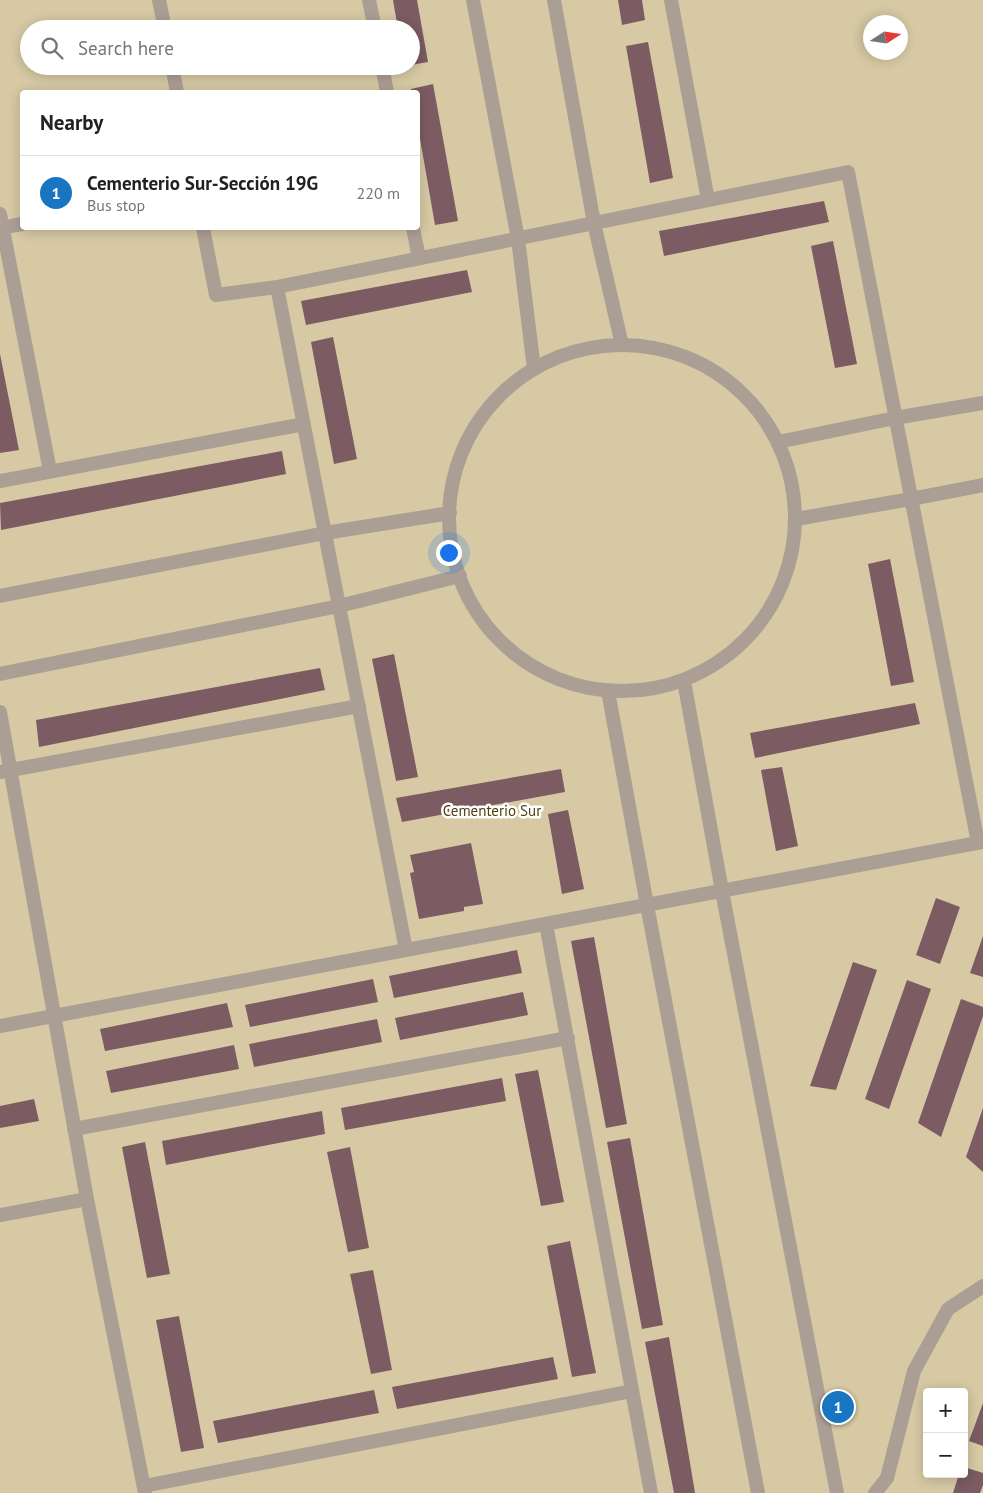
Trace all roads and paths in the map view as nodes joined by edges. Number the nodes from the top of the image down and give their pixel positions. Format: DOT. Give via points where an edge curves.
graph roads {
  1 [pos="160,0"];
  2 [pos="369,0"];
  3 [pos="473,0"];
  4 [pos="554,0"];
  5 [pos="671,0"];
  6 [pos="163,20"];
  7 [pos="373,20"];
  8 [pos="174,75"];
  9 [pos="384,75"];
  10 [pos="177,90"];
  11 [pos="387,90"];
  12 [pos="708,200"];
  13 [pos="1,223"];
  14 [pos="20,224"];
  15 [pos="594,224"];
  16 [pos="203,230"];
  17 [pos="413,230"];
  18 [pos="518,238"];
  19 [pos="419,258"];
  20 [pos="277,287"];
  21 [pos="622,344"];
  22 [pos="534,369"];
  23 [pos="983,402"];
  24 [pos="895,418"];
  25 [pos="304,424"];
  26 [pos="778,442"];
  27 [pos="50,471"];
  28 [pos="0,481"];
  29 [pos="983,485"];
  30 [pos="911,499"];
  31 [pos="450,513"];
  32 [pos="796,519"];
  33 [pos="325,533"];
  34 [pos="460,576"];
  35 [pos="0,596"];
  36 [pos="339,606"];
  37 [pos="0,674"];
  38 [pos="684,681"];
  39 [pos="608,691"];
  40 [pos="359,706"];
  41 [pos="0,712"];
  42 [pos="5,772"];
  43 [pos="980,843"];
  44 [pos="722,891"];
  45 [pos="647,905"];
  46 [pos="546,924"];
  47 [pos="406,950"];
  48 [pos="54,1016"];
  49 [pos="0,1026"];
  50 [pos="568,1038"];
  51 [pos="74,1129"];
  52 [pos="87,1199"];
  53 [pos="0,1215"];
  54 [pos="983,1286"];
  55 [pos="632,1391"];
  56 [pos="144,1489"];
  57 [pos="651,1493"];
  58 [pos="758,1493"];
  59 [pos="837,1493"];
  60 [pos="875,1493"];
  1 -- 6 [label="lane"];
  2 -- 7 [label="lane"];
  3 -- 18 [label="lane"];
  4 -- 15 [label="lane"];
  5 -- 12 [label="lane"];
  8 -- 10 [label="lane"];
  9 -- 11 [label="lane"];
  12 -- 15 [label="lane"];
  12 -- 24 [label="lane" via="848,172"];
  13 -- 14 [label="lane"];
  13 -- 27 [label="lane"];
  15 -- 18 [label="lane"];
  15 -- 21 [label="lane"];
  16 -- 20 [label="lane" via="216,294"];
  17 -- 19 [label="lane"];
  18 -- 19 [label="lane"];
  18 -- 22 [label="lane"];
  19 -- 20 [label="lane"];
  20 -- 25 [label="lane"];
  21 -- 22 [label="lane" via="575,351"];
  21 -- 26 [label="lane" via="673,352 708,367 756,408"];
  22 -- 31 [label="lane" via="485,405 462,438"];
  23 -- 24 [label="lane"];
  24 -- 26 [label="lane"];
  24 -- 30 [label="lane"];
  25 -- 27 [label="lane"];
  25 -- 33 [label="lane"];
  26 -- 32 [label="lane" via="791,475"];
  27 -- 28 [label="lane"];
  29 -- 30 [label="lane"];
  30 -- 32 [label="lane"];
  30 -- 43 [label="lane"];
  31 -- 33 [label="lane"];
  31 -- 34 [label="lane"];
  32 -- 38 [label="lane" via="791,561 777,598 752,634 716,665"];
  33 -- 35 [label="lane"];
  33 -- 36 [label="lane"];
  34 -- 36 [label="lane"];
  34 -- 39 [label="lane" via="486,625 530,664 569,683"];
  36 -- 37 [label="lane"];
  36 -- 40 [label="lane"];
  38 -- 39 [label="lane" via="650,690"];
  38 -- 44 [label="lane"];
  39 -- 45 [label="lane"];
  40 -- 42 [label="lane"];
  40 -- 47 [label="lane"];
  41 -- 42 [label="lane"];
  42 -- 48 [label="lane"];
  43 -- 44 [label="lane"];
  44 -- 45 [label="lane"];
  44 -- 59 [label="lane"];
  45 -- 46 [label="lane"];
  45 -- 58 [label="lane"];
  46 -- 47 [label="lane"];
  46 -- 50 [label="lane"];
  47 -- 48 [label="lane"];
  48 -- 49 [label="lane"];
  48 -- 51 [label="lane"];
  50 -- 51 [label="lane"];
  50 -- 55 [label="lane"];
  51 -- 52 [label="lane"];
  52 -- 53 [label="lane"];
  52 -- 56 [label="lane"];
  54 -- 60 [label="lane" via="948,1309 914,1371 887,1478"];
  55 -- 56 [label="lane"];
  55 -- 57 [label="lane"];
}
